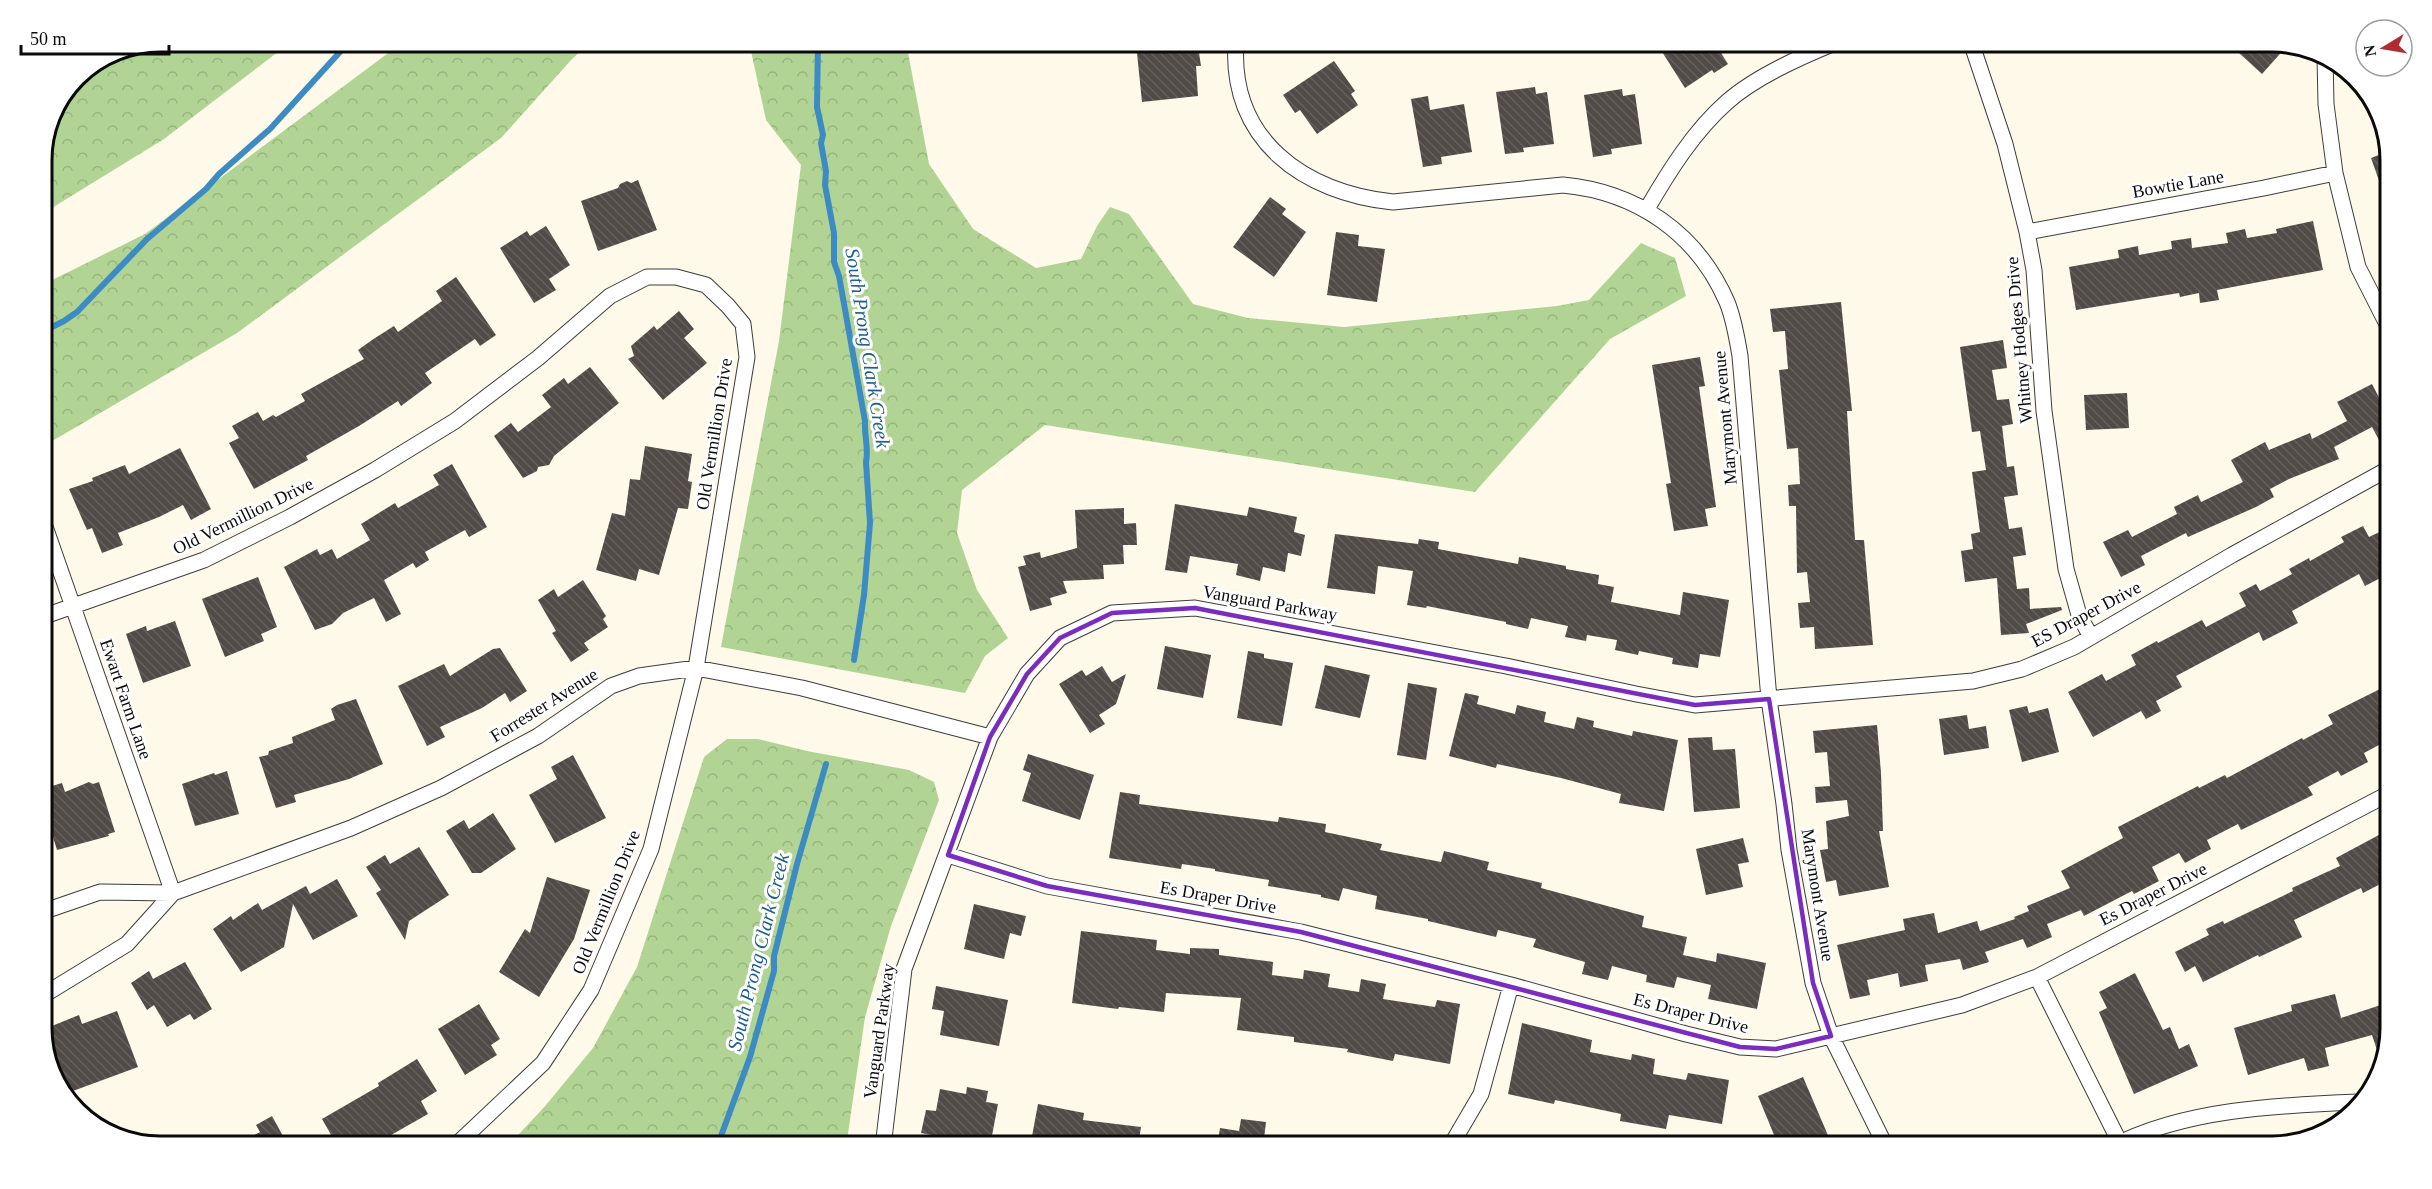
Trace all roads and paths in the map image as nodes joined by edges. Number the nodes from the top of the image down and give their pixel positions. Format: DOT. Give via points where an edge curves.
graph roads {
  1 [pos="1236,52"];
  2 [pos="1815,52"];
  3 [pos="1974,52"];
  4 [pos="2325,68"];
  5 [pos="2335,173"];
  6 [pos="1647,209"];
  7 [pos="2027,232"];
  8 [pos="2379,309"];
  9 [pos="2379,474"];
  10 [pos="53,549"];
  11 [pos="73,606"];
  12 [pos="53,613"];
  13 [pos="2091,637"];
  14 [pos="696,668"];
  15 [pos="1769,699"];
  16 [pos="990,738"];
  17 [pos="2380,798"];
  18 [pos="948,855"];
  19 [pos="172,893"];
  20 [pos="53,908"];
  21 [pos="2037,976"];
  22 [pos="1511,985"];
  23 [pos="53,989"];
  24 [pos="1831,1036"];
  25 [pos="2351,1102"];
  26 [pos="466,1136"];
  27 [pos="884,1136"];
  28 [pos="1456,1136"];
  29 [pos="1881,1136"];
  30 [pos="2112,1136"];
  31 [pos="2140,1136"];
  1 -- 6 [label="street, Marymont Avenue" via="1238,83 1254,128 1268,147 1313,179 1343,193 1393,202 1563,185 1609,194"];
  2 -- 6 [label="street" via="1777,69 1728,101 1665,177"];
  3 -- 7 [label="street, Whitney Hodges Drive" via="2005,144"];
  4 -- 5 [label="street"];
  5 -- 7 [label="street, Bowtie Lane"];
  5 -- 8 [label="street" via="2358,267"];
  6 -- 15 [label="street, Marymont Avenue" via="1682,236 1712,273 1735,326"];
  7 -- 13 [label="street, Whitney Hodges Drive" via="2034,270 2043,411 2066,569 2079,615"];
  9 -- 13 [label="street, ES Draper Drive"];
  10 -- 11 [label="street, Ewart Farm Lane"];
  11 -- 12 [label="street, Old Vermillion Drive"];
  11 -- 14 [label="street, Old Vermillion Drive" via="204,560 290,517 455,421 538,358 610,296 646,277 676,277 706,285 728,306 743,324 747,357"];
  11 -- 19 [label="street, Ewart Farm Lane"];
  13 -- 15 [label="street, ES Draper Drive" via="2022,669 1973,681"];
  14 -- 16 [label="street, Forrester Avenue" via="802,688"];
  14 -- 19 [label="street, Forrester Avenue" via="639,676 611,686 538,736 441,788 351,828"];
  14 -- 26 [label="street, Old Vermillion Drive" via="651,849 591,990 543,1063"];
  15 -- 16 [label="street, Vanguard Parkway" via="1695,705 1195,608 1112,613 1060,638 1027,674"];
  15 -- 24 [label="street, Marymont Avenue" via="1789,850 1811,972"];
  16 -- 18 [label="street, Vanguard Parkway"];
  17 -- 21 [label="street, Es Draper Drive"];
  18 -- 22 [label="street, Es Draper Drive" via="1047,886 1301,932"];
  18 -- 27 [label="street, Vanguard Parkway" via="904,969"];
  19 -- 20 [label="street, Forrester Avenue" via="100,892"];
  19 -- 23 [label="street, Forrester Avenue" via="127,944"];
  21 -- 24 [label="street, Es Draper Drive" via="1962,1005"];
  21 -- 30 [label="street"];
  22 -- 24 [label="street, Es Draper Drive" via="1740,1047 1776,1049"];
  22 -- 28 [label="street" via="1481,1094"];
  24 -- 29 [label="street, Marymont Avenue"];
  25 -- 31 [label="street" via="2288,1105 2214,1115"];
}
